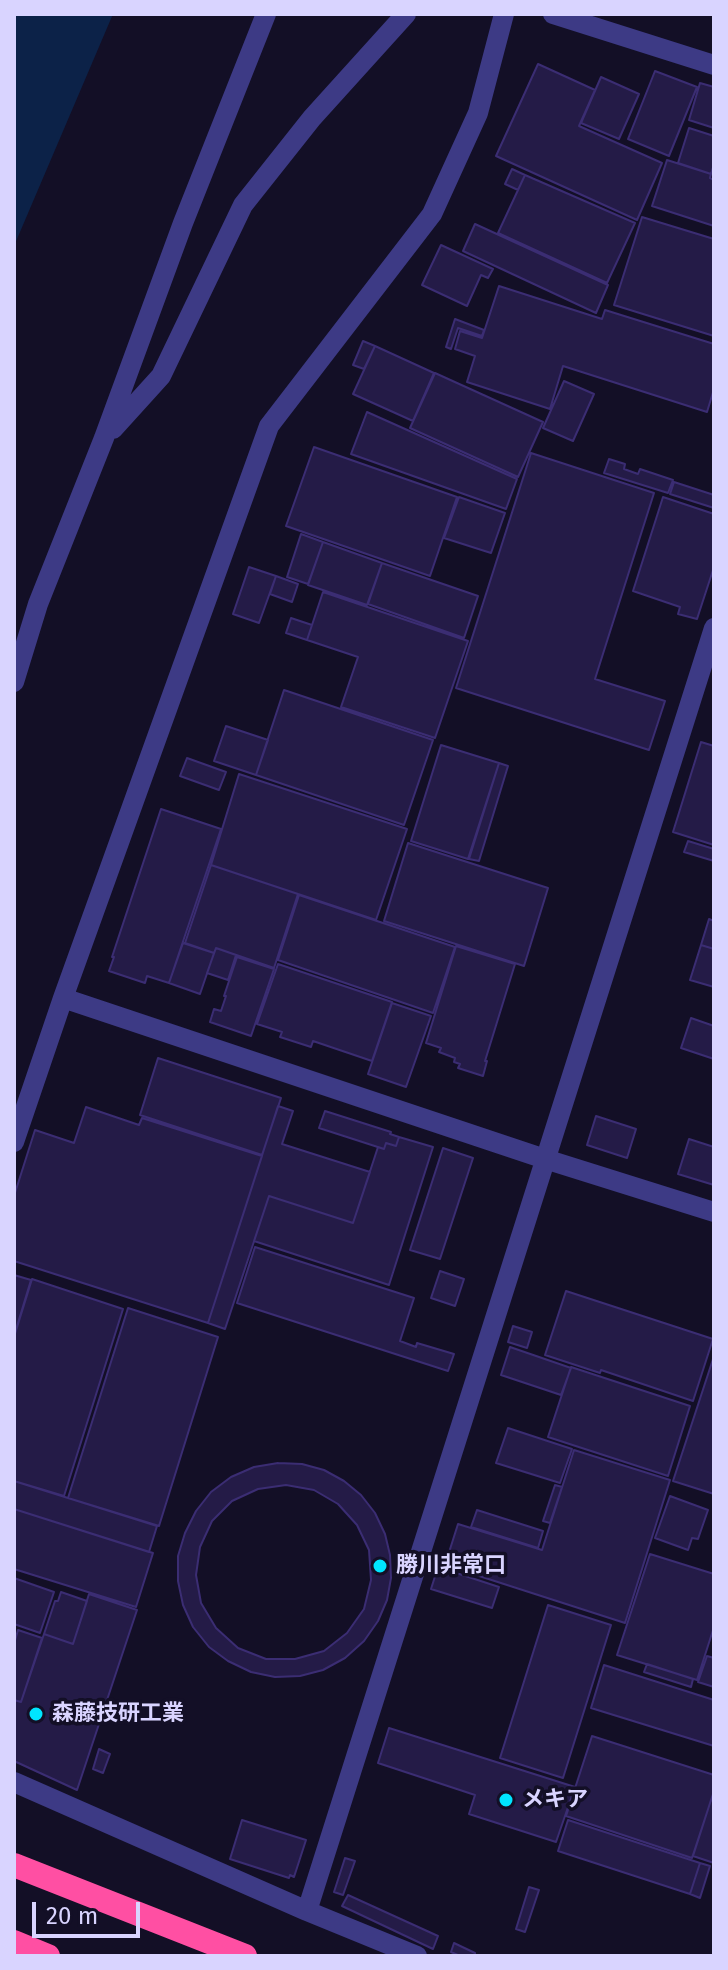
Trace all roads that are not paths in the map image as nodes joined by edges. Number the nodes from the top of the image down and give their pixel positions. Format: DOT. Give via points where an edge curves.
graph roads {
  1 [pos="266,14"];
  2 [pos="406,14"];
  3 [pos="504,14"];
  4 [pos="553,14"];
  5 [pos="714,65"];
  6 [pos="104,438"];
  7 [pos="714,628"];
  8 [pos="14,682"];
  9 [pos="63,998"];
  10 [pos="14,1142"];
  11 [pos="545,1159"];
  12 [pos="714,1212"];
  13 [pos="14,1782"];
  14 [pos="14,1865"];
  15 [pos="307,1911"];
  16 [pos="14,1942"];
  17 [pos="48,1956"];
  18 [pos="245,1956"];
  19 [pos="417,1956"];
  1 -- 6 [label="street"];
  2 -- 6 [label="street" via="243,205 161,376"];
  3 -- 9 [label="street" via="478,113 432,214 269,426"];
  4 -- 5 [label="street"];
  6 -- 8 [label="street" via="38,604"];
  7 -- 11 [label="street"];
  9 -- 10 [label="street"];
  9 -- 11 [label="street"];
  11 -- 12 [label="street"];
  11 -- 15 [label="street"];
  13 -- 15 [label="street"];
  14 -- 18 [label="highway"];
  15 -- 19 [label="street"];
  16 -- 17 [label="highway"];
}
